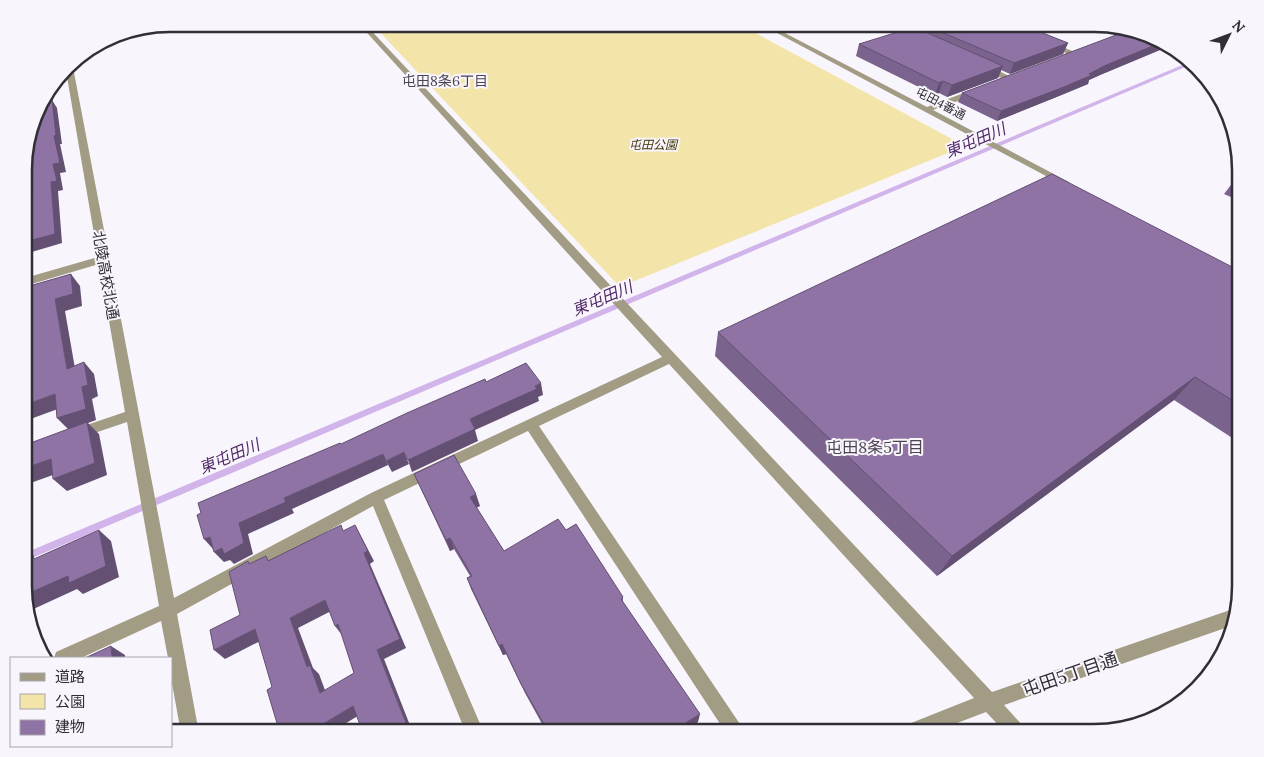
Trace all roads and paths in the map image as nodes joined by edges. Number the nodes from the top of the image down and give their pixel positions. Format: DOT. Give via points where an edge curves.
graph roads {
  1 [pos="370,33"];
  2 [pos="782,33"];
  3 [pos="907,33"];
  4 [pos="1041,40"];
  5 [pos="930,43"];
  6 [pos="1084,50"];
  7 [pos="1074,54"];
  8 [pos="1058,60"];
  9 [pos="974,63"];
  10 [pos="1017,75"];
  11 [pos="1009,78"];
  12 [pos="68,79"];
  13 [pos="1000,82"];
  14 [pos="982,89"];
  15 [pos="926,110"];
  16 [pos="1076,188"];
  17 [pos="103,259"];
  18 [pos="33,280"];
  19 [pos="672,357"];
  20 [pos="132,415"];
  21 [pos="531,425"];
  22 [pos="62,440"];
  23 [pos="376,497"];
  24 [pos="168,610"];
  25 [pos="1227,620"];
  26 [pos="64,657"];
  27 [pos="988,702"];
  28 [pos="188,724"];
  29 [pos="471,724"];
  30 [pos="731,724"];
  31 [pos="931,724"];
  32 [pos="1009,724"];
  1 -- 19 [label="street"];
  2 -- 15 [label="street, 屯田4番通"];
  3 -- 5 [label="street"];
  4 -- 7 [label="street"];
  6 -- 7 [label="street"];
  7 -- 8 [label="street"];
  9 -- 11 [label="street"];
  10 -- 11 [label="street"];
  11 -- 13 [label="street"];
  12 -- 17 [label="street, 北陵高校北通"];
  14 -- 15 [label="street"];
  15 -- 16 [label="street, 屯田4番通"];
  17 -- 18 [label="street"];
  17 -- 20 [label="street, 北陵高校北通"];
  19 -- 21 [label="street"];
  19 -- 27 [label="street"];
  20 -- 22 [label="street"];
  20 -- 24 [label="street, 北陵高校北通"];
  21 -- 23 [label="street"];
  21 -- 30 [label="street"];
  23 -- 24 [label="street"];
  23 -- 29 [label="street"];
  24 -- 26 [label="street"];
  24 -- 28 [label="street"];
  25 -- 27 [label="street, 屯田5丁目通"];
  27 -- 31 [label="street, 屯田5丁目通"];
  27 -- 32 [label="street"];
}
